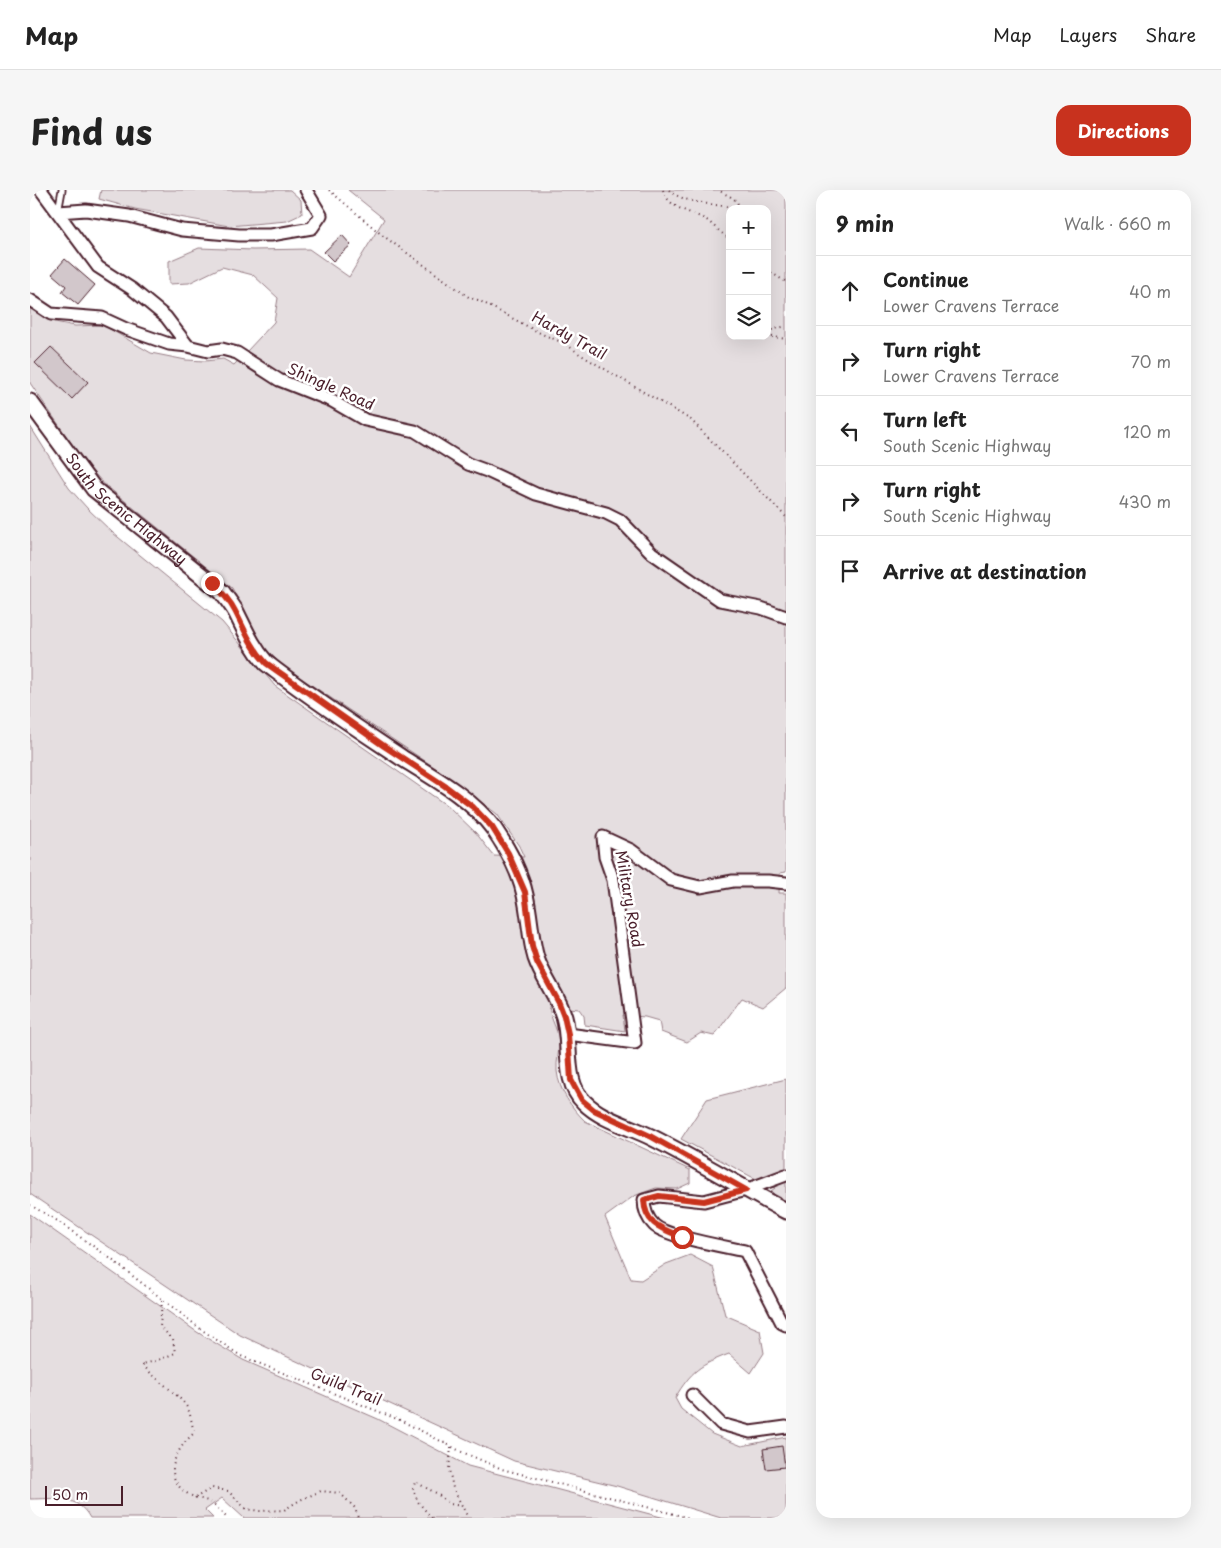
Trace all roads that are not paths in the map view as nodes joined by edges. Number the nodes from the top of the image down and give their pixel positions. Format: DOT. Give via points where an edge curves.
graph roads {
  1 [pos="41,190"];
  2 [pos="62,190"];
  3 [pos="306,190"];
  4 [pos="58,212"];
  5 [pos="30,300"];
  6 [pos="188,346"];
  7 [pos="30,402"];
  8 [pos="786,617"];
  9 [pos="786,883"];
  10 [pos="568,1034"];
  11 [pos="786,1175"];
  12 [pos="746,1190"];
  13 [pos="786,1211"];
  14 [pos="786,1325"];
  15 [pos="692,1396"];
  16 [pos="786,1427"];
  1 -- 4 [label="street"];
  2 -- 4 [label="lane"];
  3 -- 4 [label="street" via="320,215 312,228 271,235 239,236 182,230 129,216 86,210"];
  4 -- 6 [label="street" via="98,267 166,317"];
  5 -- 6 [label="street, Shingle Road" via="51,314 102,318 169,344"];
  6 -- 8 [label="street, Shingle Road" via="237,353 279,380 332,401 366,420 415,431 468,464 536,494 606,513 620,520 652,553 720,600"];
  7 -- 10 [label="main road, South Scenic Highway" via="94,489 222,592 235,610 247,638 266,663 445,786 485,818 518,873 525,892 532,946 559,1003"];
  9 -- 10 [label="street, Military Road" via="733,881 700,888 671,880 630,850 603,838 613,880 635,1043"];
  10 -- 12 [label="main road, South Scenic Highway" via="571,1080 582,1100 594,1110 650,1136"];
  11 -- 12 [label="street"];
  12 -- 13 [label="main road, South Scenic Highway"];
  12 -- 14 [label="street" via="704,1201 659,1196 644,1200 644,1211 656,1226 682,1237 745,1250 782,1323"];
  15 -- 16 [label="street" via="721,1424 750,1432"];
}
